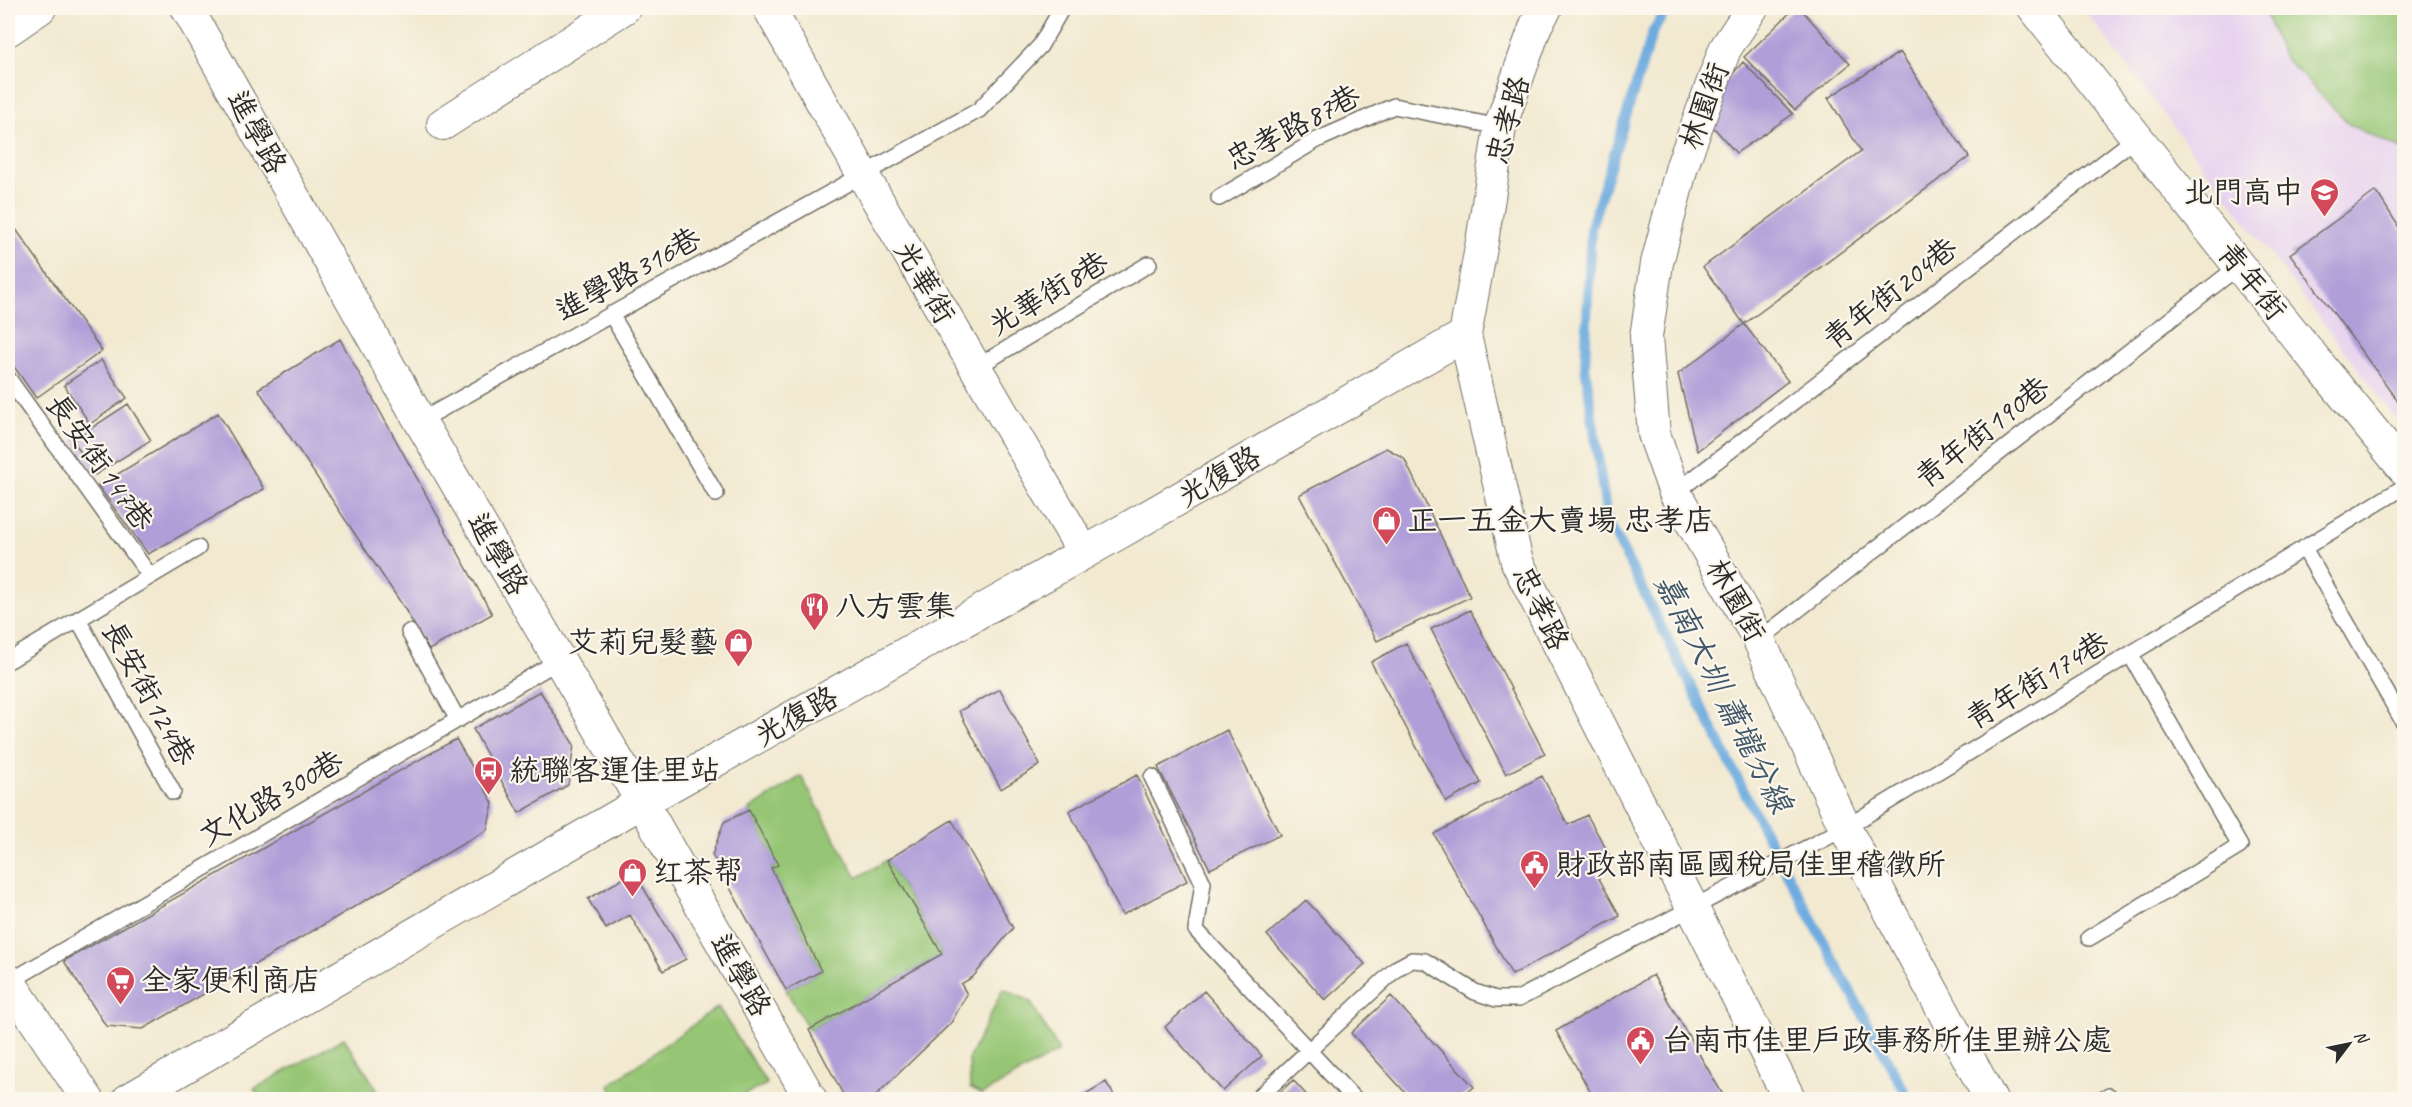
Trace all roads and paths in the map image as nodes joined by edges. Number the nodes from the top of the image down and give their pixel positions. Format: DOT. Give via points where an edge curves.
graph roads {
  1 [pos="40,8"];
  2 [pos="188,8"];
  3 [pos="624,8"];
  4 [pos="769,8"];
  5 [pos="1062,8"];
  6 [pos="1546,8"];
  7 [pos="1752,8"];
  8 [pos="2034,8"];
  9 [pos="8,30"];
  10 [pos="443,124"];
  11 [pos="1500,127"];
  12 [pos="2138,137"];
  13 [pos="863,175"];
  14 [pos="1219,198"];
  15 [pos="1149,264"];
  16 [pos="2239,266"];
  17 [pos="611,314"];
  18 [pos="1465,335"];
  19 [pos="975,368"];
  20 [pos="8,378"];
  21 [pos="420,421"];
  22 [pos="2404,469"];
  23 [pos="2404,487"];
  24 [pos="1675,493"];
  25 [pos="716,494"];
  26 [pos="198,548"];
  27 [pos="2304,548"];
  28 [pos="1084,553"];
  29 [pos="150,576"];
  30 [pos="78,619"];
  31 [pos="410,632"];
  32 [pos="1759,640"];
  33 [pos="2130,654"];
  34 [pos="560,660"];
  35 [pos="8,661"];
  36 [pos="458,720"];
  37 [pos="2404,723"];
  38 [pos="1152,777"];
  39 [pos="173,792"];
  40 [pos="642,802"];
  41 [pos="1845,828"];
  42 [pos="1691,909"];
  43 [pos="2090,938"];
  44 [pos="8,981"];
  45 [pos="1310,1050"];
  46 [pos="88,1100"];
  47 [pos="128,1100"];
  48 [pos="811,1100"];
  49 [pos="1256,1100"];
  50 [pos="1355,1100"];
  51 [pos="1790,1100"];
  52 [pos="1991,1100"];
  1 -- 9 [label="street"];
  2 -- 21 [label="street, 進學路"];
  3 -- 10 [label="street"];
  4 -- 13 [label="street, 光華街"];
  5 -- 13 [label="lane, 進學路316巷" via="1040,46 978,110"];
  6 -- 11 [label="street, 忠孝路" via="1536,25"];
  7 -- 24 [label="street, 林園街" via="1721,59 1682,165 1657,263 1646,337 1654,434"];
  8 -- 12 [label="street, 青年街"];
  11 -- 14 [label="lane, 忠孝路87巷" via="1394,106 1317,140"];
  11 -- 18 [label="street, 忠孝路"];
  12 -- 16 [label="street, 青年街"];
  12 -- 24 [label="lane, 青年街204巷"];
  13 -- 17 [label="lane, 進學路316巷"];
  13 -- 19 [label="street, 光華街"];
  15 -- 19 [label="lane, 光華街8巷"];
  16 -- 22 [label="street, 青年街"];
  16 -- 32 [label="lane, 青年街190巷"];
  17 -- 21 [label="lane, 進學路316巷"];
  17 -- 25 [label="lane"];
  18 -- 28 [label="street, 光復路"];
  18 -- 42 [label="street, 忠孝路" via="1517,562"];
  19 -- 28 [label="street, 光華街"];
  20 -- 29 [label="lane, 長安街147巷"];
  21 -- 34 [label="street, 進學路"];
  23 -- 27 [label="lane, 青年街174巷"];
  24 -- 32 [label="street, 林園街"];
  26 -- 29 [label="lane"];
  27 -- 33 [label="lane, 青年街174巷"];
  27 -- 37 [label="lane"];
  28 -- 40 [label="street, 光復路"];
  29 -- 30 [label="lane"];
  30 -- 35 [label="lane"];
  30 -- 39 [label="lane, 長安街124巷"];
  31 -- 36 [label="lane"];
  32 -- 41 [label="street, 林園街"];
  33 -- 41 [label="lane, 青年街174巷"];
  33 -- 43 [label="lane" via="2240,846"];
  34 -- 36 [label="lane, 文化路300巷"];
  34 -- 40 [label="street, 進學路"];
  36 -- 44 [label="lane, 文化路300巷"];
  38 -- 45 [label="lane" via="1203,883 1196,930"];
  40 -- 47 [label="street, 光復路"];
  40 -- 48 [label="street, 進學路"];
  41 -- 42 [label="lane, 青年街174巷"];
  41 -- 52 [label="street, 林園街"];
  42 -- 45 [label="lane, 青年街174巷" via="1518,999 1496,999 1475,992 1425,961 1412,960 1397,968"];
  42 -- 51 [label="street, 忠孝路"];
  44 -- 46 [label="street"];
  45 -- 49 [label="lane, 青年街174巷"];
  45 -- 50 [label="lane"];
}
